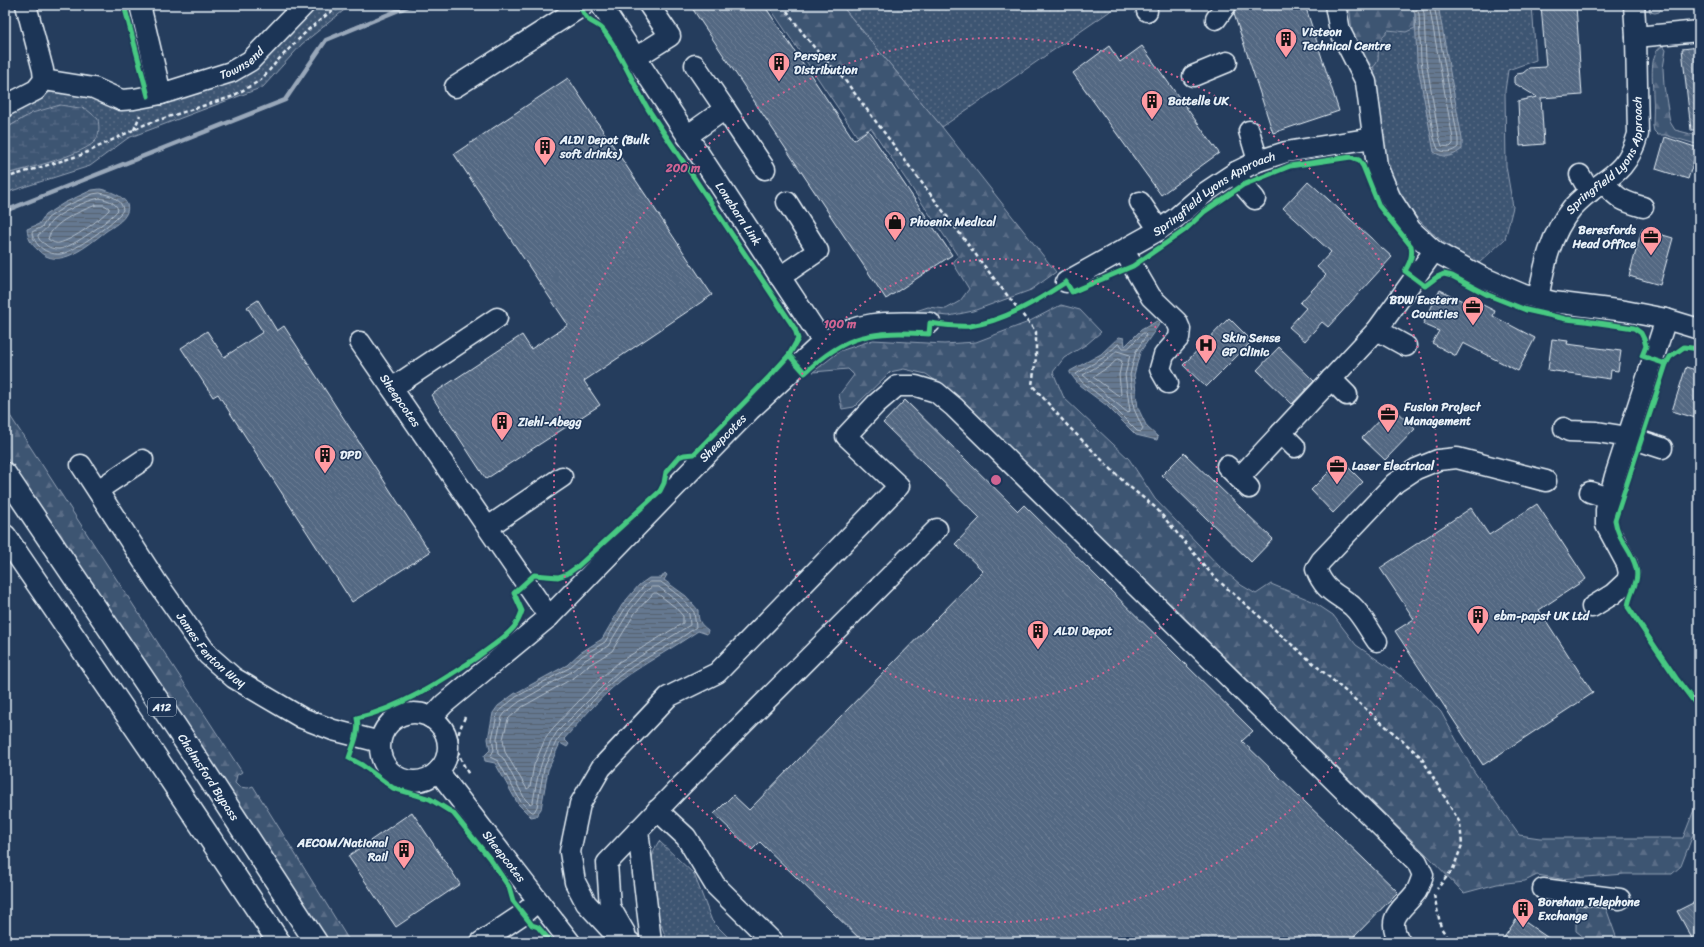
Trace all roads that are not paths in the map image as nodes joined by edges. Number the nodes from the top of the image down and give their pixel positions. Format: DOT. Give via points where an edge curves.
graph roads {
  1 [pos="26,5"];
  2 [pos="140,5"];
  3 [pos="304,5"];
  4 [pos="584,5"];
  5 [pos="601,5"];
  6 [pos="649,5"];
  7 [pos="1335,5"];
  8 [pos="1634,5"];
  9 [pos="1691,27"];
  10 [pos="1636,37"];
  11 [pos="635,58"];
  12 [pos="1227,62"];
  13 [pos="695,65"];
  14 [pos="1193,76"];
  15 [pos="44,80"];
  16 [pos="455,87"];
  17 [pos="161,94"];
  18 [pos="5,106"];
  19 [pos="725,109"];
  20 [pos="1249,131"];
  21 [pos="687,136"];
  22 [pos="1373,138"];
  23 [pos="1258,161"];
  24 [pos="764,169"];
  25 [pos="1236,172"];
  26 [pos="1591,183"];
  27 [pos="1255,200"];
  28 [pos="787,202"];
  29 [pos="1140,202"];
  30 [pos="1643,208"];
  31 [pos="1159,230"];
  32 [pos="1124,251"];
  33 [pos="1434,251"];
  34 [pos="780,277"];
  35 [pos="1066,282"];
  36 [pos="1538,299"];
  37 [pos="497,318"];
  38 [pos="1666,319"];
  39 [pos="930,323"];
  40 [pos="1699,329"];
  41 [pos="1376,330"];
  42 [pos="360,342"];
  43 [pos="823,342"];
  44 [pos="1406,346"];
  45 [pos="1331,379"];
  46 [pos="1168,383"];
  47 [pos="392,388"];
  48 [pos="1347,395"];
  49 [pos="1281,426"];
  50 [pos="1564,428"];
  51 [pos="1628,437"];
  52 [pos="1295,447"];
  53 [pos="1662,448"];
  54 [pos="143,460"];
  55 [pos="81,465"];
  56 [pos="5,474"];
  57 [pos="562,477"];
  58 [pos="1238,477"];
  59 [pos="1546,481"];
  60 [pos="98,490"];
  61 [pos="1590,492"];
  62 [pos="1609,498"];
  63 [pos="488,527"];
  64 [pos="937,529"];
  65 [pos="5,536"];
  66 [pos="1592,607"];
  67 [pos="549,617"];
  68 [pos="1377,641"];
  69 [pos="431,718"];
  70 [pos="380,742"];
  71 [pos="438,771"];
  72 [pos="657,810"];
  73 [pos="638,830"];
  74 [pos="1542,889"];
  75 [pos="1620,899"];
  76 [pos="538,901"];
  77 [pos="278,942"];
  78 [pos="316,942"];
  79 [pos="480,942"];
  80 [pos="570,942"];
  81 [pos="630,942"];
  82 [pos="635,942"];
  83 [pos="641,942"];
  84 [pos="651,942"];
  85 [pos="773,942"];
  86 [pos="1400,942"];
  1 -- 15 [label="street"];
  2 -- 17 [label="street"];
  3 -- 17 [label="street, Townsend" via="250,61 231,72"];
  4 -- 16 [label="street"];
  5 -- 11 [label="street, Lonebarn Link"];
  6 -- 11 [label="street" via="670,36"];
  7 -- 22 [label="street" via="1340,30 1366,82"];
  8 -- 10 [label="street, Springfield Lyons Approach"];
  9 -- 10 [label="street"];
  10 -- 26 [label="street, Springfield Lyons Approach" via="1638,134 1624,165"];
  11 -- 21 [label="street, Lonebarn Link"];
  12 -- 14 [label="street"];
  13 -- 19 [label="street"];
  15 -- 17 [label="street, Townsend" via="94,88 121,100"];
  15 -- 18 [label="street" via="36,90"];
  19 -- 21 [label="street"];
  19 -- 24 [label="street"];
  20 -- 23 [label="street"];
  21 -- 34 [label="street, Lonebarn Link"];
  22 -- 23 [label="street, Springfield Lyons Approach" via="1286,152"];
  22 -- 33 [label="street" via="1377,166 1390,197 1412,230"];
  23 -- 25 [label="street, Springfield Lyons Approach"];
  25 -- 27 [label="street"];
  25 -- 31 [label="street, Springfield Lyons Approach" via="1206,192"];
  26 -- 30 [label="street" via="1617,197 1622,210"];
  26 -- 36 [label="street, Springfield Lyons Approach" via="1560,224 1552,241"];
  28 -- 34 [label="street" via="818,251"];
  29 -- 31 [label="street"];
  31 -- 32 [label="street, Springfield Lyons Approach"];
  32 -- 35 [label="street, Springfield Lyons Approach"];
  32 -- 46 [label="street" via="1152,297 1177,322 1180,329 1179,338 1164,355 1161,363 1160,369"];
  33 -- 36 [label="street" via="1482,277"];
  33 -- 41 [label="street"];
  34 -- 43 [label="street, Lonebarn Link"];
  36 -- 38 [label="street"];
  37 -- 47 [label="street"];
  38 -- 40 [label="street"];
  38 -- 51 [label="street"];
  39 -- 43 [label="street, Sheepcotes" via="865,324"];
  41 -- 44 [label="street"];
  41 -- 45 [label="street"];
  42 -- 47 [label="street, Sheepcotes"];
  43 -- 67 [label="street, Sheepcotes" via="750,410"];
  45 -- 48 [label="street"];
  45 -- 49 [label="street"];
  47 -- 63 [label="street, Sheepcotes"];
  49 -- 52 [label="street"];
  49 -- 58 [label="street"];
  50 -- 51 [label="street" via="1569,431"];
  51 -- 53 [label="street"];
  51 -- 62 [label="street"];
  54 -- 60 [label="street"];
  55 -- 60 [label="street, James Fenton Way"];
  56 -- 78 [label="highway, Chelmsford Bypass / A12" via="177,729"];
  57 -- 63 [label="street"];
  59 -- 68 [label="street" via="1457,458 1438,460 1416,469 1395,483 1316,569 1330,592 1352,607"];
  60 -- 70 [label="street, James Fenton Way" via="156,581 208,655 234,678 302,718 333,730"];
  61 -- 62 [label="street"];
  62 -- 66 [label="street" via="1606,525 1627,564 1629,573 1627,581 1613,594"];
  63 -- 67 [label="street, Sheepcotes"];
  64 -- 72 [label="street"];
  65 -- 77 [label="highway, A12"];
  67 -- 69 [label="street, Sheepcotes" via="444,704"];
  69 -- 70 [label="street" via="414,713 404,714 391,721 384,729"];
  69 -- 71 [label="street" via="440,725 448,744 446,757"];
  70 -- 71 [label="street" via="380,755 384,763 389,771 399,778 413,781 428,778"];
  71 -- 76 [label="street, Sheepcotes"];
  72 -- 73 [label="street"];
  72 -- 85 [label="street" via="686,837 716,885"];
  73 -- 82 [label="street" via="607,863 610,907 624,932"];
  73 -- 83 [label="street" via="619,862 622,904 632,931"];
  73 -- 84 [label="street"];
  74 -- 75 [label="street"];
  76 -- 79 [label="street"];
  76 -- 80 [label="street, Sheepcotes"];
  81 -- 86 [label="street" via="611,930 586,903 575,882 570,852 580,804 601,768 668,697 718,673 899,486 846,436 897,386 916,386 936,392 954,407 1417,862 1423,875 1416,891 1401,907 1393,921"];
}
